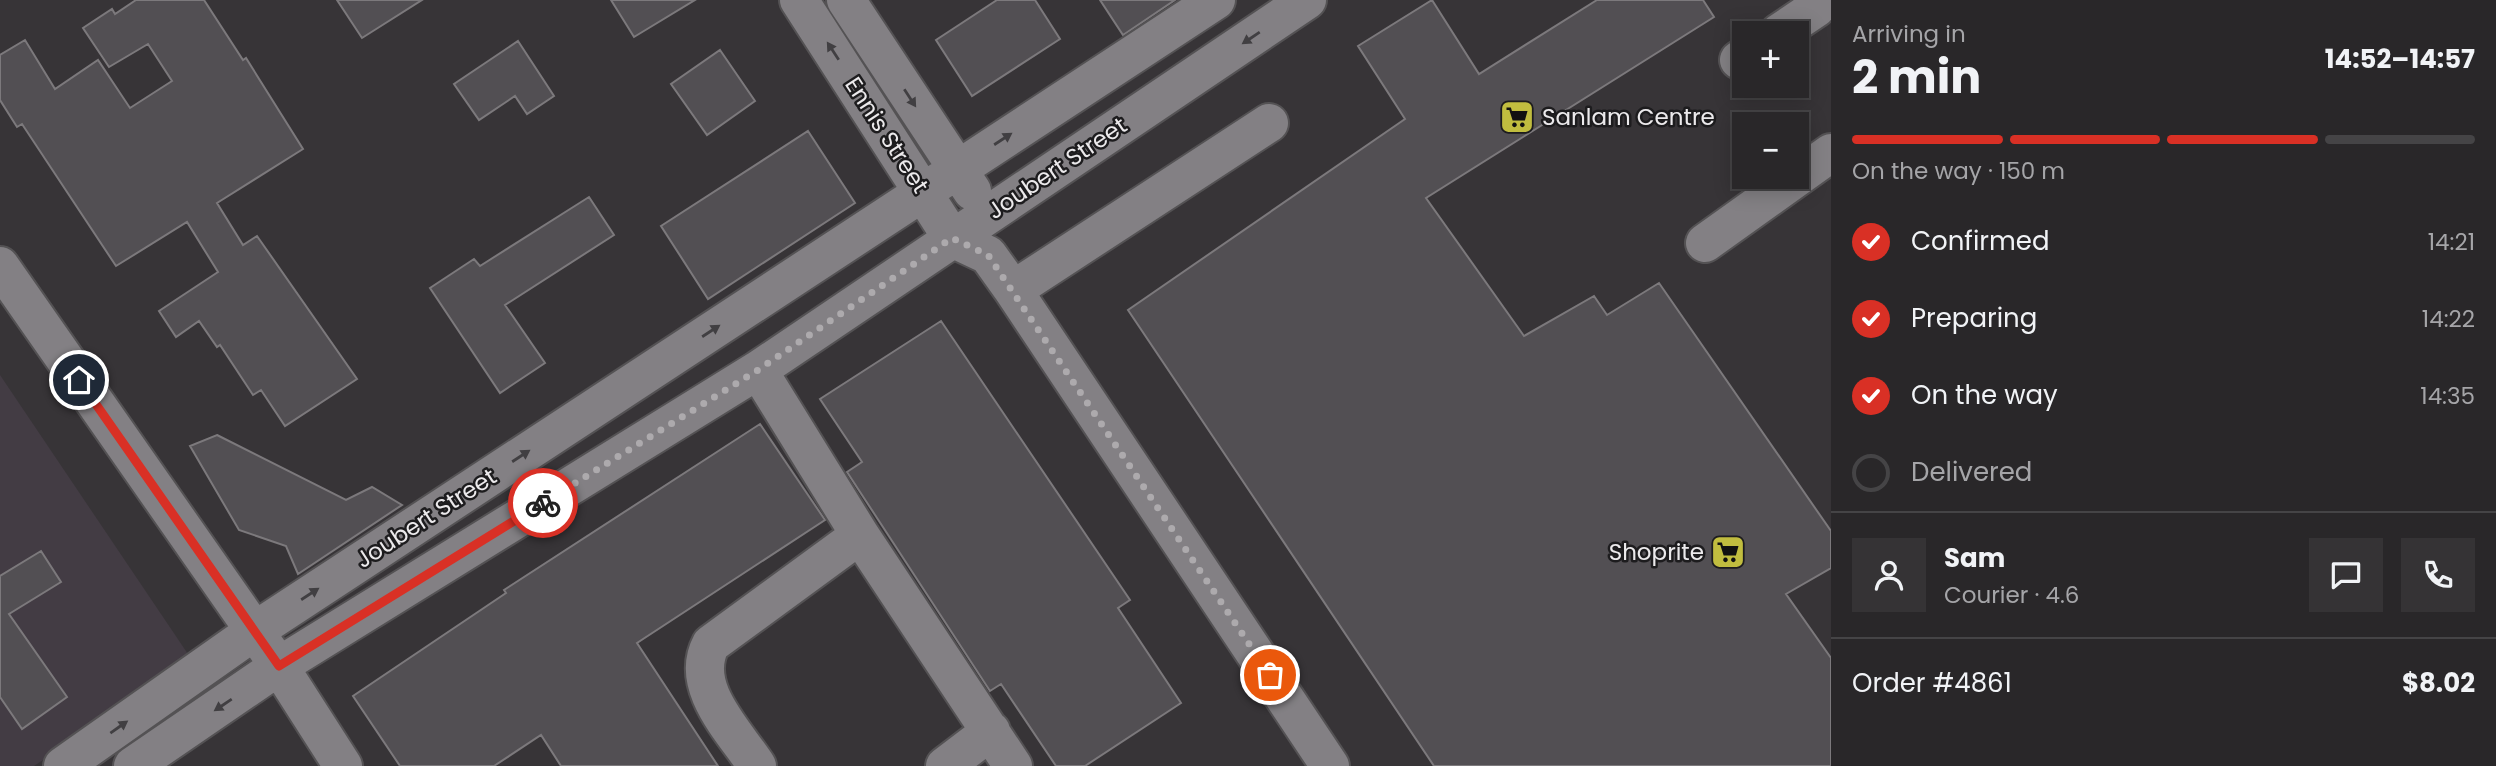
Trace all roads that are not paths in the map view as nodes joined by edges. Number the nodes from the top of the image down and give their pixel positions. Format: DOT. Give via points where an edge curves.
graph roads {
  1 [pos="799,0"];
  2 [pos="846,0"];
  3 [pos="1216,0"];
  4 [pos="1307,0"];
  5 [pos="1819,13"];
  6 [pos="1803,21"];
  7 [pos="1269,123"];
  8 [pos="1831,153"];
  9 [pos="957,169"];
  10 [pos="924,190"];
  11 [pos="988,214"];
  12 [pos="952,238"];
  13 [pos="1705,243"];
  14 [pos="988,255"];
  15 [pos="0,266"];
  16 [pos="1013,290"];
  17 [pos="758,370"];
  18 [pos="860,535"];
  19 [pos="253,632"];
  20 [pos="279,666"];
  21 [pos="991,731"];
  22 [pos="63,766"];
  23 [pos="133,766"];
  24 [pos="343,766"];
  25 [pos="757,766"];
  26 [pos="945,766"];
  27 [pos="1013,766"];
  28 [pos="1331,766"];
  10 -- 1 [label="street, Ennis Street, one-way"];
  2 -- 9 [label="street, Ennis Street, one-way"];
  9 -- 3 [label="street, Joubert Street, one-way"];
  4 -- 11 [label="street, Joubert Street, one-way"];
  5 -- 6 [label="street"];
  7 -- 16 [label="street"];
  8 -- 13 [label="street"];
  9 -- 10 [label="street, Joubert Street"];
  9 -- 11 [label="street, Ennis Street"];
  10 -- 12 [label="street, Ennis Street"];
  19 -- 10 [label="street, Joubert Street, one-way"];
  11 -- 12 [label="street, Joubert Street"];
  11 -- 14 [label="street"];
  12 -- 14 [label="street"];
  12 -- 17 [label="street, Joubert Street"];
  14 -- 16 [label="street"];
  15 -- 19 [label="street"];
  16 -- 28 [label="street"];
  17 -- 18 [label="street"];
  17 -- 20 [label="street, Joubert Street"];
  18 -- 21 [label="street"];
  18 -- 25 [label="street" via="711,644 704,666 707,689"];
  19 -- 20 [label="street"];
  22 -- 19 [label="street, Joubert Street, one-way"];
  20 -- 23 [label="street, Joubert Street, one-way"];
  20 -- 24 [label="street"];
  21 -- 26 [label="street"];
  21 -- 27 [label="street"];
}
